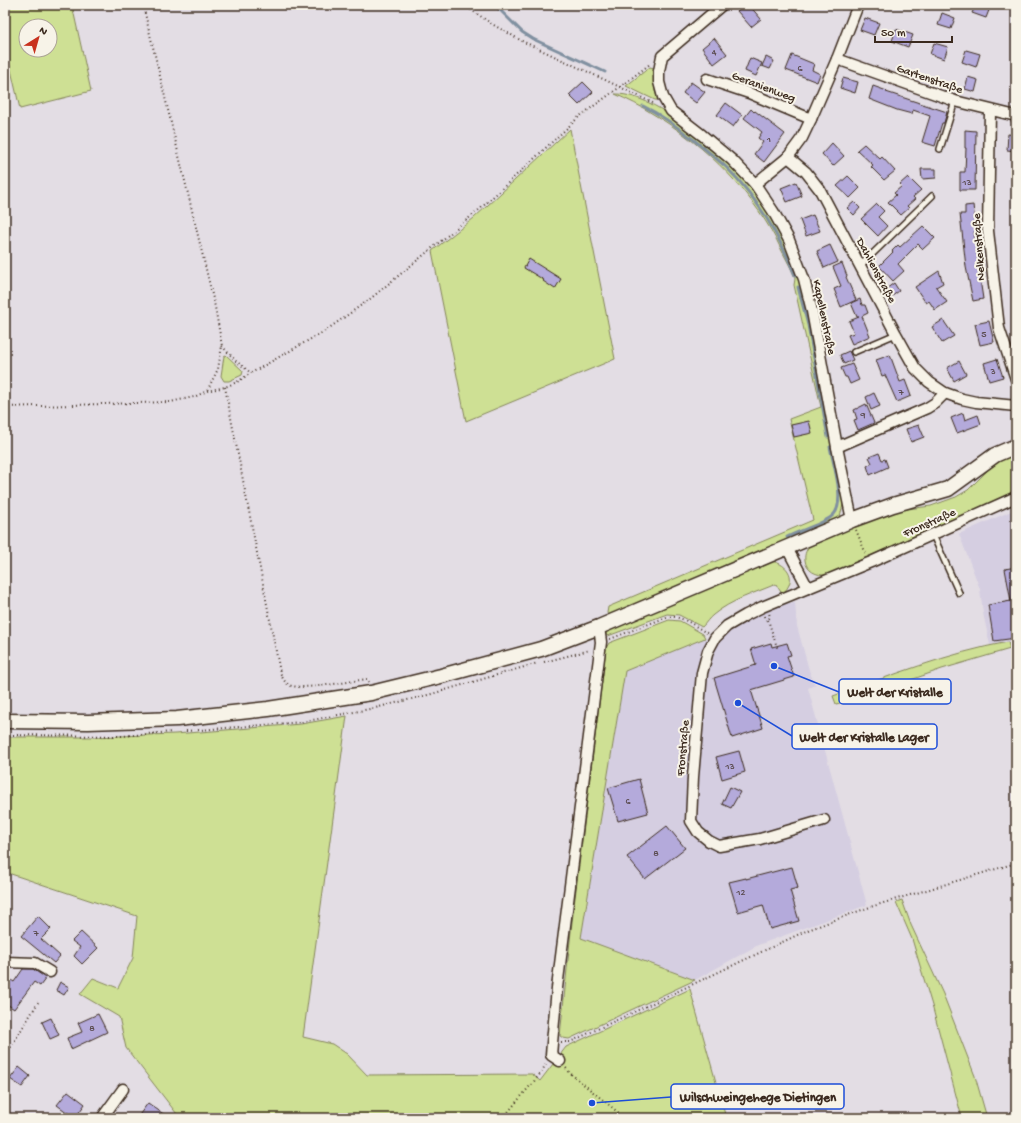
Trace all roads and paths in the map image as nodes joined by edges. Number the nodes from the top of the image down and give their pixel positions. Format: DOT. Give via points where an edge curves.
graph roads {
  1 [pos="143,5"];
  2 [pos="464,5"];
  3 [pos="722,5"];
  4 [pos="858,5"];
  5 [pos="662,56"];
  6 [pos="837,59"];
  7 [pos="707,79"];
  8 [pos="620,86"];
  9 [pos="955,101"];
  10 [pos="671,111"];
  11 [pos="990,111"];
  12 [pos="1016,116"];
  13 [pos="811,119"];
  14 [pos="940,149"];
  15 [pos="788,157"];
  16 [pos="755,184"];
  17 [pos="932,196"];
  18 [pos="860,266"];
  19 [pos="896,334"];
  20 [pos="222,346"];
  21 [pos="854,352"];
  22 [pos="251,373"];
  23 [pos="1016,379"];
  24 [pos="225,387"];
  25 [pos="208,391"];
  26 [pos="945,392"];
  27 [pos="1016,406"];
  28 [pos="5,407"];
  29 [pos="1016,446"];
  30 [pos="837,447"];
  31 [pos="1016,497"];
  32 [pos="852,520"];
  33 [pos="934,535"];
  34 [pos="787,548"];
  35 [pos="871,562"];
  36 [pos="808,588"];
  37 [pos="959,593"];
  38 [pos="768,620"];
  39 [pos="599,627"];
  40 [pos="716,638"];
  41 [pos="601,642"];
  42 [pos="779,647"];
  43 [pos="367,679"];
  44 [pos="5,721"];
  45 [pos="824,820"];
  46 [pos="1016,863"];
  47 [pos="5,962"];
  48 [pos="50,972"];
  49 [pos="39,1001"];
  50 [pos="552,1043"];
  51 [pos="5,1047"];
  52 [pos="552,1055"];
  53 [pos="560,1061"];
  54 [pos="123,1089"];
  55 [pos="102,1118"];
  56 [pos="503,1118"];
  57 [pos="626,1118"];
  1 -- 20 [label="path" via="215,306"];
  2 -- 8 [label="path" via="522,41"];
  3 -- 5 [label="street"];
  4 -- 6 [label="street"];
  5 -- 8 [label="path"];
  5 -- 10 [label="street, Kapellenstraße" via="659,82 663,97"];
  6 -- 9 [label="street, Gartenstraße"];
  6 -- 13 [label="street"];
  7 -- 13 [label="street, Geranienweg" via="749,93"];
  8 -- 10 [label="path"];
  8 -- 22 [label="path" via="580,116 480,209 370,299 325,331"];
  9 -- 11 [label="street, Gartenstraße"];
  9 -- 14 [label="lane"];
  10 -- 16 [label="street, Kapellenstraße" via="732,160"];
  11 -- 12 [label="street, Gartenstraße"];
  11 -- 23 [label="street, Nelkenstraße" via="988,231 999,328"];
  13 -- 15 [label="street" via="802,138"];
  15 -- 16 [label="street"];
  15 -- 18 [label="street, Dahlienstraße" via="806,172 820,190"];
  16 -- 30 [label="street, Kapellenstraße" via="774,211 789,240 804,279"];
  17 -- 18 [label="lane"];
  18 -- 19 [label="street, Dahlienstraße"];
  19 -- 21 [label="lane"];
  19 -- 26 [label="street, Dahlienstraße" via="915,368 929,382"];
  20 -- 22 [label="path"];
  20 -- 25 [label="path" via="218,369"];
  22 -- 24 [label="path"];
  24 -- 25 [label="path"];
  24 -- 43 [label="path" via="283,680 295,686 320,686"];
  25 -- 28 [label="path" via="170,402"];
  26 -- 27 [label="street, Dahlienstraße" via="976,402"];
  26 -- 30 [label="street" via="927,408"];
  29 -- 32 [label="street" via="995,455 948,489"];
  30 -- 32 [label="street, Kapellenstraße"];
  31 -- 33 [label="street, Fronstraße"];
  32 -- 34 [label="street"];
  32 -- 35 [label="path"];
  33 -- 35 [label="street, Fronstraße"];
  33 -- 37 [label="lane"];
  34 -- 36 [label="street"];
  34 -- 39 [label="street"];
  35 -- 36 [label="street, Fronstraße"];
  36 -- 40 [label="street, Fronstraße" via="746,615 726,626"];
  38 -- 42 [label="path"];
  39 -- 41 [label="street"];
  39 -- 44 [label="street" via="541,649 441,676 371,693 290,706 177,719"];
  40 -- 41 [label="path" via="675,616 666,617"];
  40 -- 45 [label="street, Fronstraße" via="708,651 702,673 691,821 708,841 719,846 760,839"];
  41 -- 50 [label="street"];
  46 -- 50 [label="path" via="867,908 808,930 570,1042"];
  47 -- 48 [label="street" via="35,963"];
  49 -- 51 [label="path" via="9,1050"];
  50 -- 52 [label="street"];
  52 -- 53 [label="street"];
  52 -- 56 [label="path" via="541,1073"];
  53 -- 57 [label="path" via="571,1074"];
  54 -- 55 [label="street"];
}
